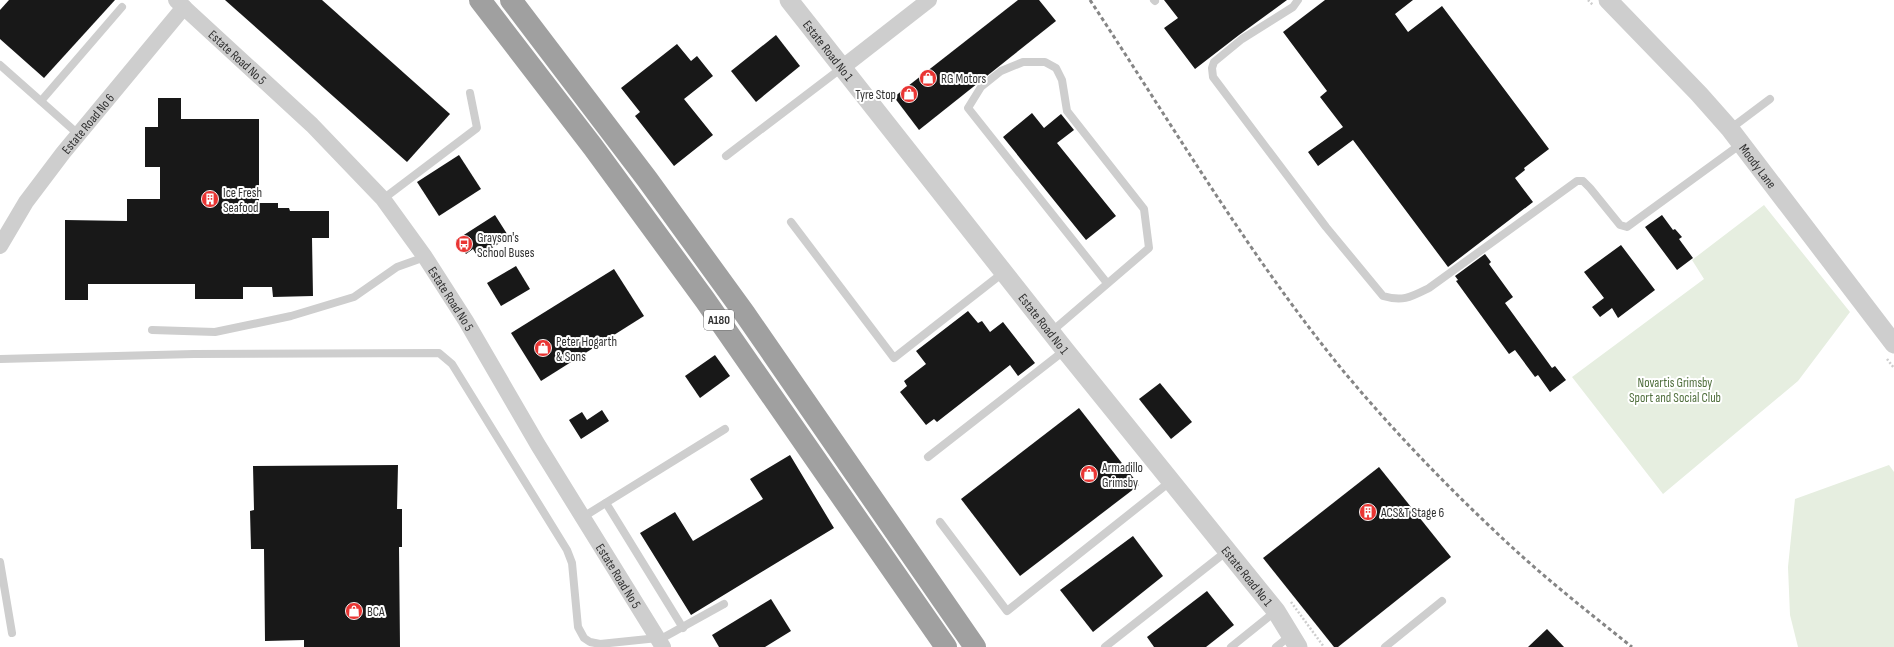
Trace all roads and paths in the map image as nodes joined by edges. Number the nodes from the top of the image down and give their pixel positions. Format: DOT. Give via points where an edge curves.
graph roads {
  1 [pos="480,0"];
  2 [pos="511,0"];
  3 [pos="789,0"];
  4 [pos="929,0"];
  5 [pos="1298,0"];
  6 [pos="1588,0"];
  7 [pos="1601,3"];
  8 [pos="180,4"];
  9 [pos="122,7"];
  10 [pos="0,65"];
  11 [pos="842,67"];
  12 [pos="470,93"];
  13 [pos="1770,99"];
  14 [pos="40,101"];
  15 [pos="78,134"];
  16 [pos="1735,136"];
  17 [pos="726,156"];
  18 [pos="383,199"];
  19 [pos="791,222"];
  20 [pos="0,246"];
  21 [pos="425,257"];
  22 [pos="1004,272"];
  23 [pos="1107,283"];
  24 [pos="152,330"];
  25 [pos="1051,332"];
  26 [pos="1065,350"];
  27 [pos="1889,350"];
  28 [pos="0,360"];
  29 [pos="1894,368"];
  30 [pos="725,429"];
  31 [pos="928,457"];
  32 [pos="1171,481"];
  33 [pos="606,503"];
  34 [pos="583,517"];
  35 [pos="940,522"];
  36 [pos="1227,552"];
  37 [pos="0,562"];
  38 [pos="1442,601"];
  39 [pos="724,604"];
  40 [pos="1276,612"];
  41 [pos="683,628"];
  42 [pos="12,633"];
  43 [pos="1295,641"];
  44 [pos="660,642"];
  45 [pos="946,647"];
  46 [pos="975,647"];
  47 [pos="1105,647"];
  48 [pos="1231,647"];
  49 [pos="1276,647"];
  50 [pos="1385,647"];
  1 -- 45 [label="highway, A180" via="705,300"];
  2 -- 46 [label="highway, A180" via="745,314"];
  3 -- 11 [label="street, Estate Road No 1"];
  4 -- 11 [label="street"];
  5 -- 16 [label="lane" via="1293,7 1242,39 1214,62 1212,77 1383,296 1396,300 1410,298 1429,288 1577,182 1582,181 1590,188 1620,225 1627,227"];
  6 -- 7 [label="path"];
  7 -- 16 [label="street, Moody Lane" via="1700,94"];
  8 -- 15 [label="street, Estate Road No 6"];
  8 -- 18 [label="street, Estate Road No 5" via="312,125"];
  9 -- 14 [label="lane"];
  10 -- 14 [label="lane"];
  11 -- 17 [label="lane"];
  11 -- 22 [label="street, Estate Road No 1"];
  12 -- 18 [label="lane" via="477,128"];
  13 -- 16 [label="lane"];
  14 -- 15 [label="lane"];
  15 -- 20 [label="street, Estate Road No 6" via="26,202"];
  16 -- 27 [label="street, Moody Lane"];
  18 -- 21 [label="street, Estate Road No 5"];
  19 -- 22 [label="lane" via="894,358"];
  21 -- 24 [label="lane" via="397,267 354,297 291,316 215,332"];
  21 -- 34 [label="street, Estate Road No 5"];
  22 -- 25 [label="street, Estate Road No 1"];
  23 -- 23 [label="lane" via="1149,248 1144,209 1067,111 1062,80 1056,68 1045,62 1023,62 1001,71 981,87 968,108"];
  23 -- 25 [label="lane"];
  25 -- 26 [label="street, Estate Road No 1"];
  26 -- 31 [label="lane"];
  26 -- 32 [label="street, Estate Road No 1"];
  27 -- 29 [label="path"];
  28 -- 44 [label="lane" via="194,354 440,353 452,364 567,550 572,563 578,627 584,638 600,644"];
  30 -- 33 [label="lane"];
  32 -- 35 [label="lane" via="1007,611"];
  32 -- 36 [label="street, Estate Road No 1"];
  33 -- 34 [label="lane"];
  33 -- 41 [label="lane"];
  34 -- 44 [label="street, Estate Road No 5"];
  36 -- 40 [label="street, Estate Road No 1"];
  36 -- 47 [label="lane"];
  37 -- 42 [label="lane"];
  38 -- 50 [label="lane"];
  39 -- 41 [label="lane"];
  40 -- 43 [label="street, Estate Road No 1"];
  40 -- 48 [label="lane"];
  41 -- 44 [label="lane"];
  43 -- 49 [label="lane"];
}
